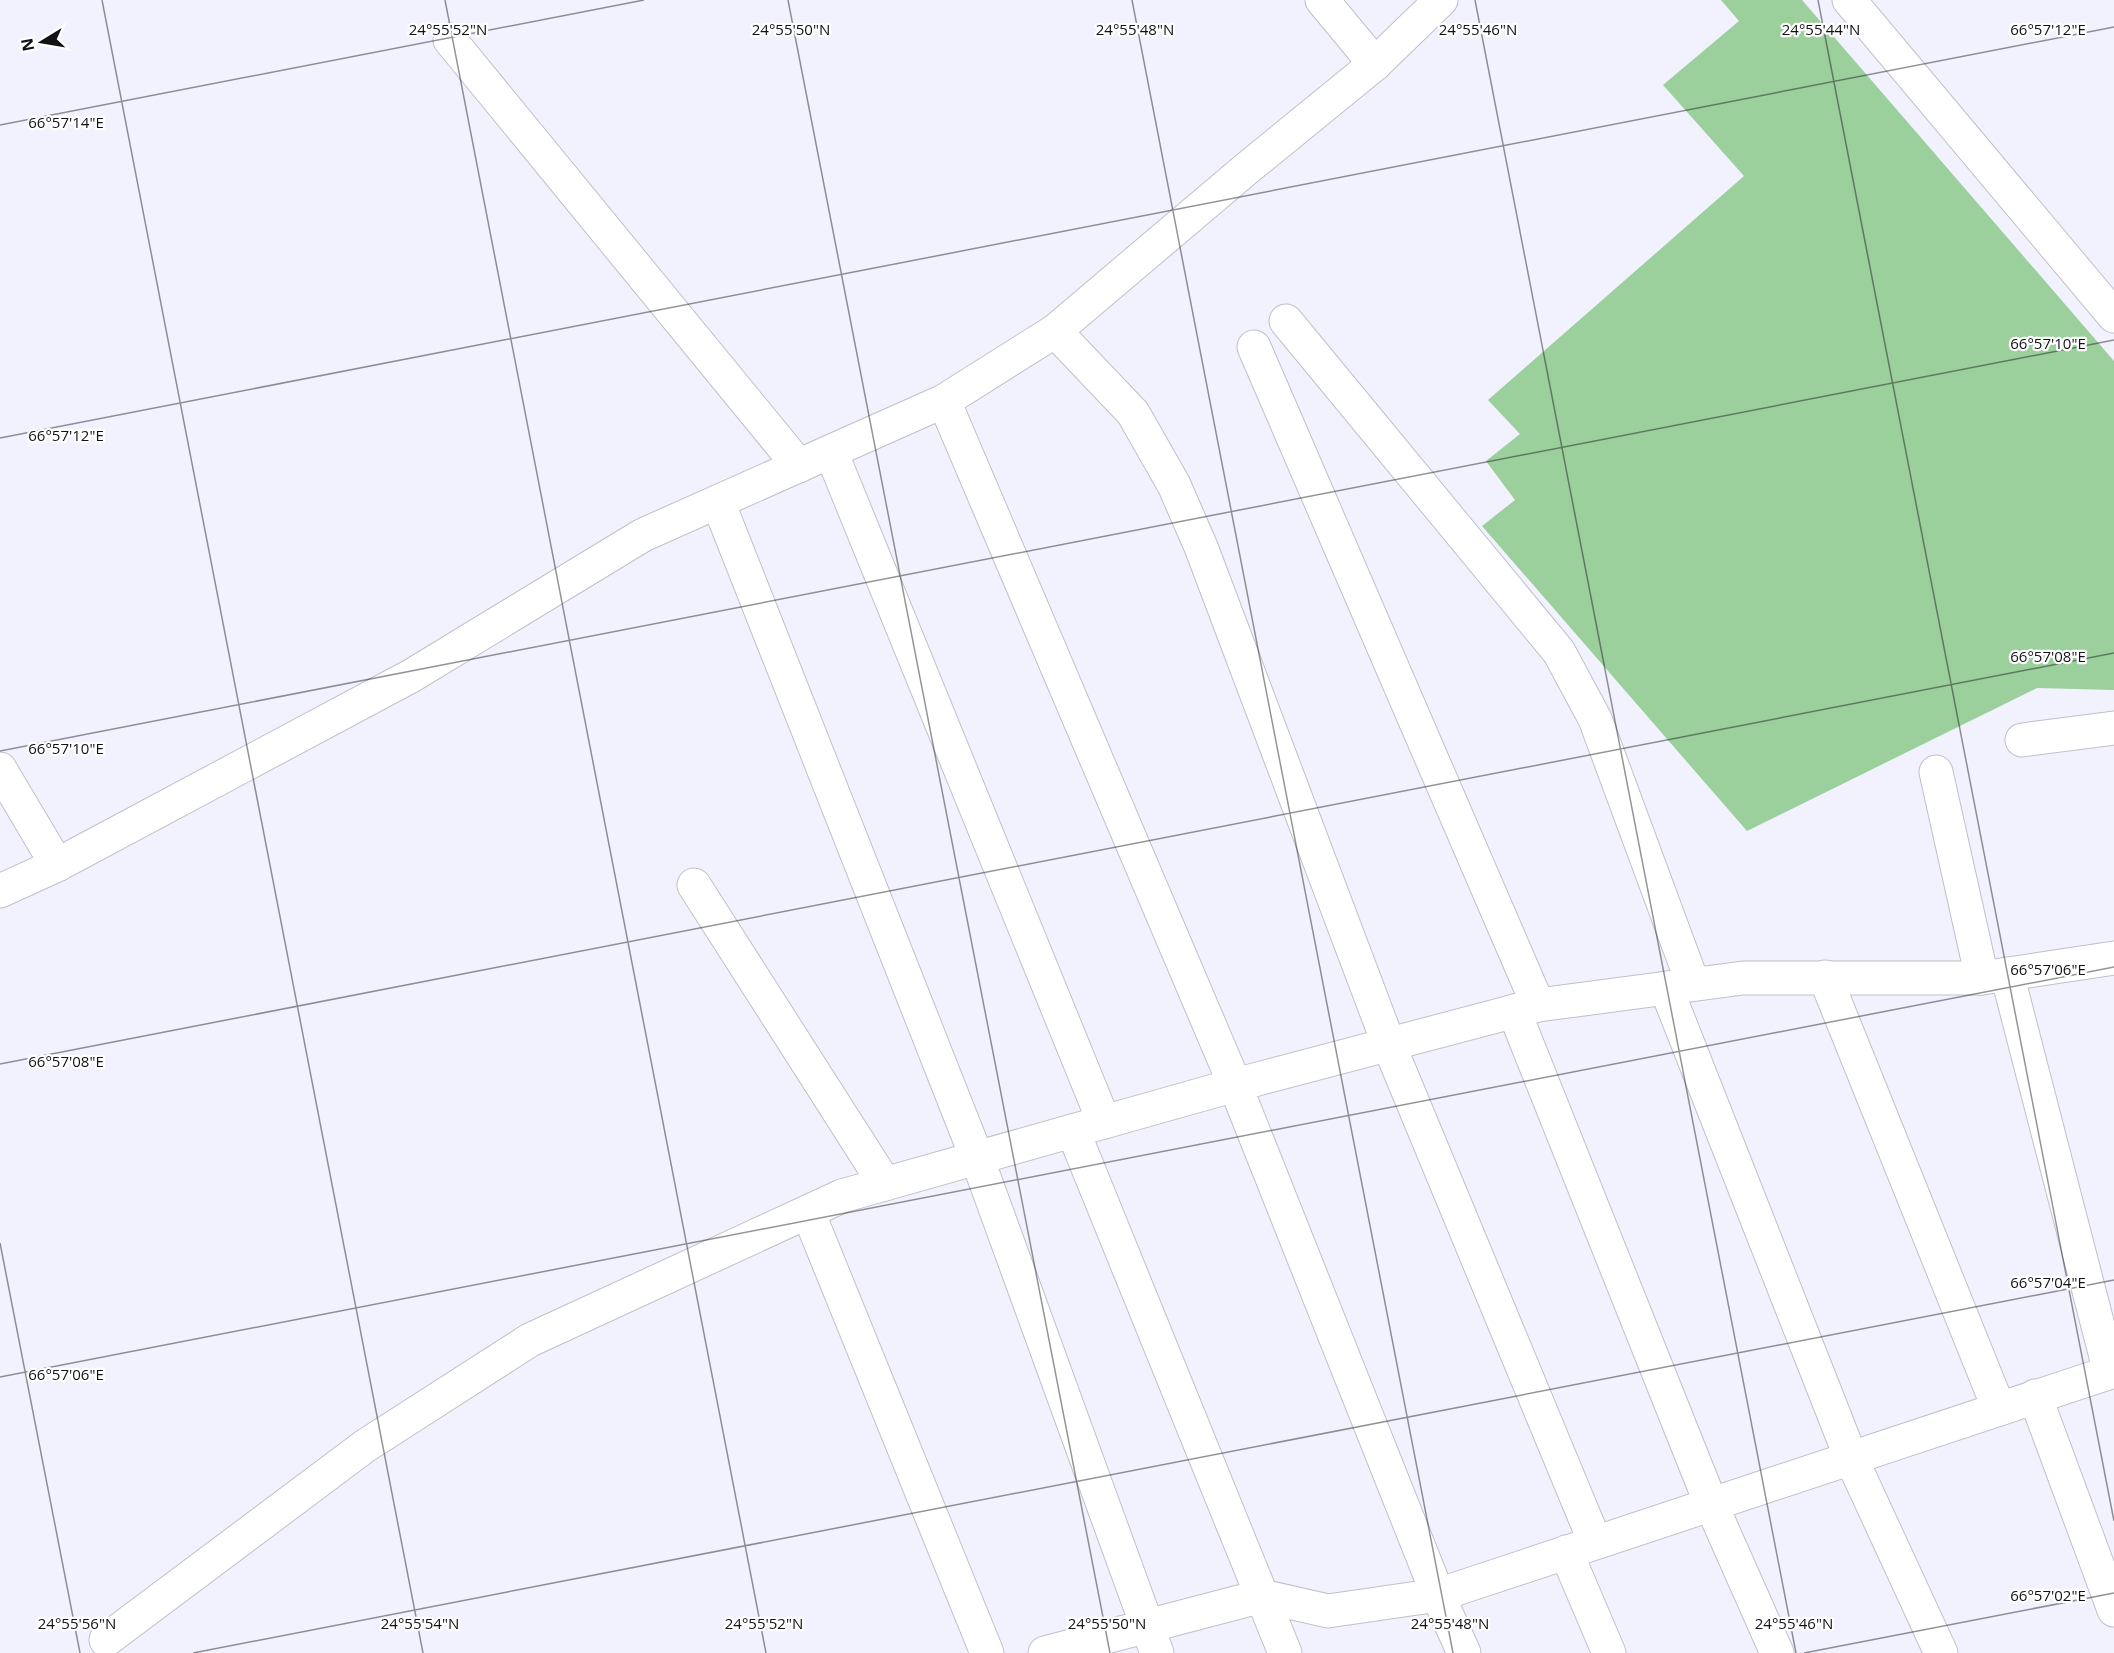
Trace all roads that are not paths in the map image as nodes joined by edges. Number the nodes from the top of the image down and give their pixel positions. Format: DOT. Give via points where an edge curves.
graph roads {
  1 [pos="1322,0"];
  2 [pos="1441,0"];
  3 [pos="1849,0"];
  4 [pos="450,40"];
  5 [pos="1375,64"];
  6 [pos="2114,316"];
  7 [pos="1286,321"];
  8 [pos="1054,331"];
  9 [pos="1254,347"];
  10 [pos="944,401"];
  11 [pos="831,452"];
  12 [pos="799,466"];
  13 [pos="718,502"];
  14 [pos="2114,728"];
  15 [pos="2022,740"];
  16 [pos="0,769"];
  17 [pos="1936,772"];
  18 [pos="57,865"];
  19 [pos="694,885"];
  20 [pos="0,891"];
  21 [pos="2114,958"];
  22 [pos="1995,976"];
  23 [pos="1825,977"];
  24 [pos="1680,986"];
  25 [pos="1526,1008"];
  26 [pos="1389,1045"];
  27 [pos="1235,1085"];
  28 [pos="1104,1122"];
  29 [pos="1073,1131"];
  30 [pos="977,1158"];
  31 [pos="885,1184"];
  32 [pos="808,1212"];
  33 [pos="2112,1371"];
  34 [pos="2035,1396"];
  35 [pos="1999,1409"];
  36 [pos="1851,1458"];
  37 [pos="1711,1504"];
  38 [pos="1580,1547"];
  39 [pos="1438,1595"];
  40 [pos="1262,1596"];
  41 [pos="2114,1610"];
  42 [pos="106,1640"];
  43 [pos="1152,1640"];
  44 [pos="987,1653"];
  45 [pos="1045,1653"];
  46 [pos="1285,1653"];
  47 [pos="1464,1653"];
  48 [pos="1609,1653"];
  49 [pos="1777,1653"];
  50 [pos="1941,1653"];
  1 -- 5 [label="street"];
  2 -- 5 [label="street"];
  3 -- 6 [label="street"];
  4 -- 12 [label="street"];
  5 -- 8 [label="street"];
  7 -- 24 [label="street" via="1559,652 1595,719"];
  8 -- 10 [label="street"];
  8 -- 26 [label="street" via="1133,413 1174,485 1201,546"];
  9 -- 25 [label="street"];
  10 -- 11 [label="street"];
  10 -- 27 [label="street"];
  11 -- 12 [label="street"];
  11 -- 28 [label="street"];
  12 -- 13 [label="street"];
  13 -- 18 [label="street" via="643,536 411,676"];
  13 -- 30 [label="street"];
  14 -- 15 [label="street"];
  16 -- 18 [label="street"];
  17 -- 22 [label="street"];
  18 -- 20 [label="street"];
  19 -- 31 [label="street"];
  21 -- 22 [label="street"];
  22 -- 23 [label="street"];
  22 -- 33 [label="street"];
  23 -- 24 [label="street" via="1743,978"];
  23 -- 35 [label="street"];
  24 -- 25 [label="street"];
  24 -- 36 [label="street"];
  25 -- 26 [label="street"];
  25 -- 37 [label="street"];
  26 -- 27 [label="street"];
  26 -- 38 [label="street"];
  27 -- 28 [label="street"];
  27 -- 39 [label="street"];
  28 -- 29 [label="street"];
  29 -- 30 [label="street"];
  29 -- 40 [label="street"];
  30 -- 31 [label="street"];
  30 -- 43 [label="street"];
  31 -- 32 [label="street" via="842,1196"];
  32 -- 42 [label="street" via="530,1340 365,1446"];
  32 -- 44 [label="street"];
  33 -- 34 [label="street"];
  34 -- 35 [label="street"];
  34 -- 41 [label="street"];
  35 -- 36 [label="street"];
  36 -- 37 [label="street"];
  36 -- 50 [label="street"];
  37 -- 38 [label="street"];
  37 -- 49 [label="street"];
  38 -- 39 [label="street"];
  38 -- 48 [label="street"];
  39 -- 40 [label="street" via="1328,1611"];
  39 -- 47 [label="street"];
  40 -- 43 [label="street"];
  40 -- 46 [label="street"];
  43 -- 45 [label="street"];
}
